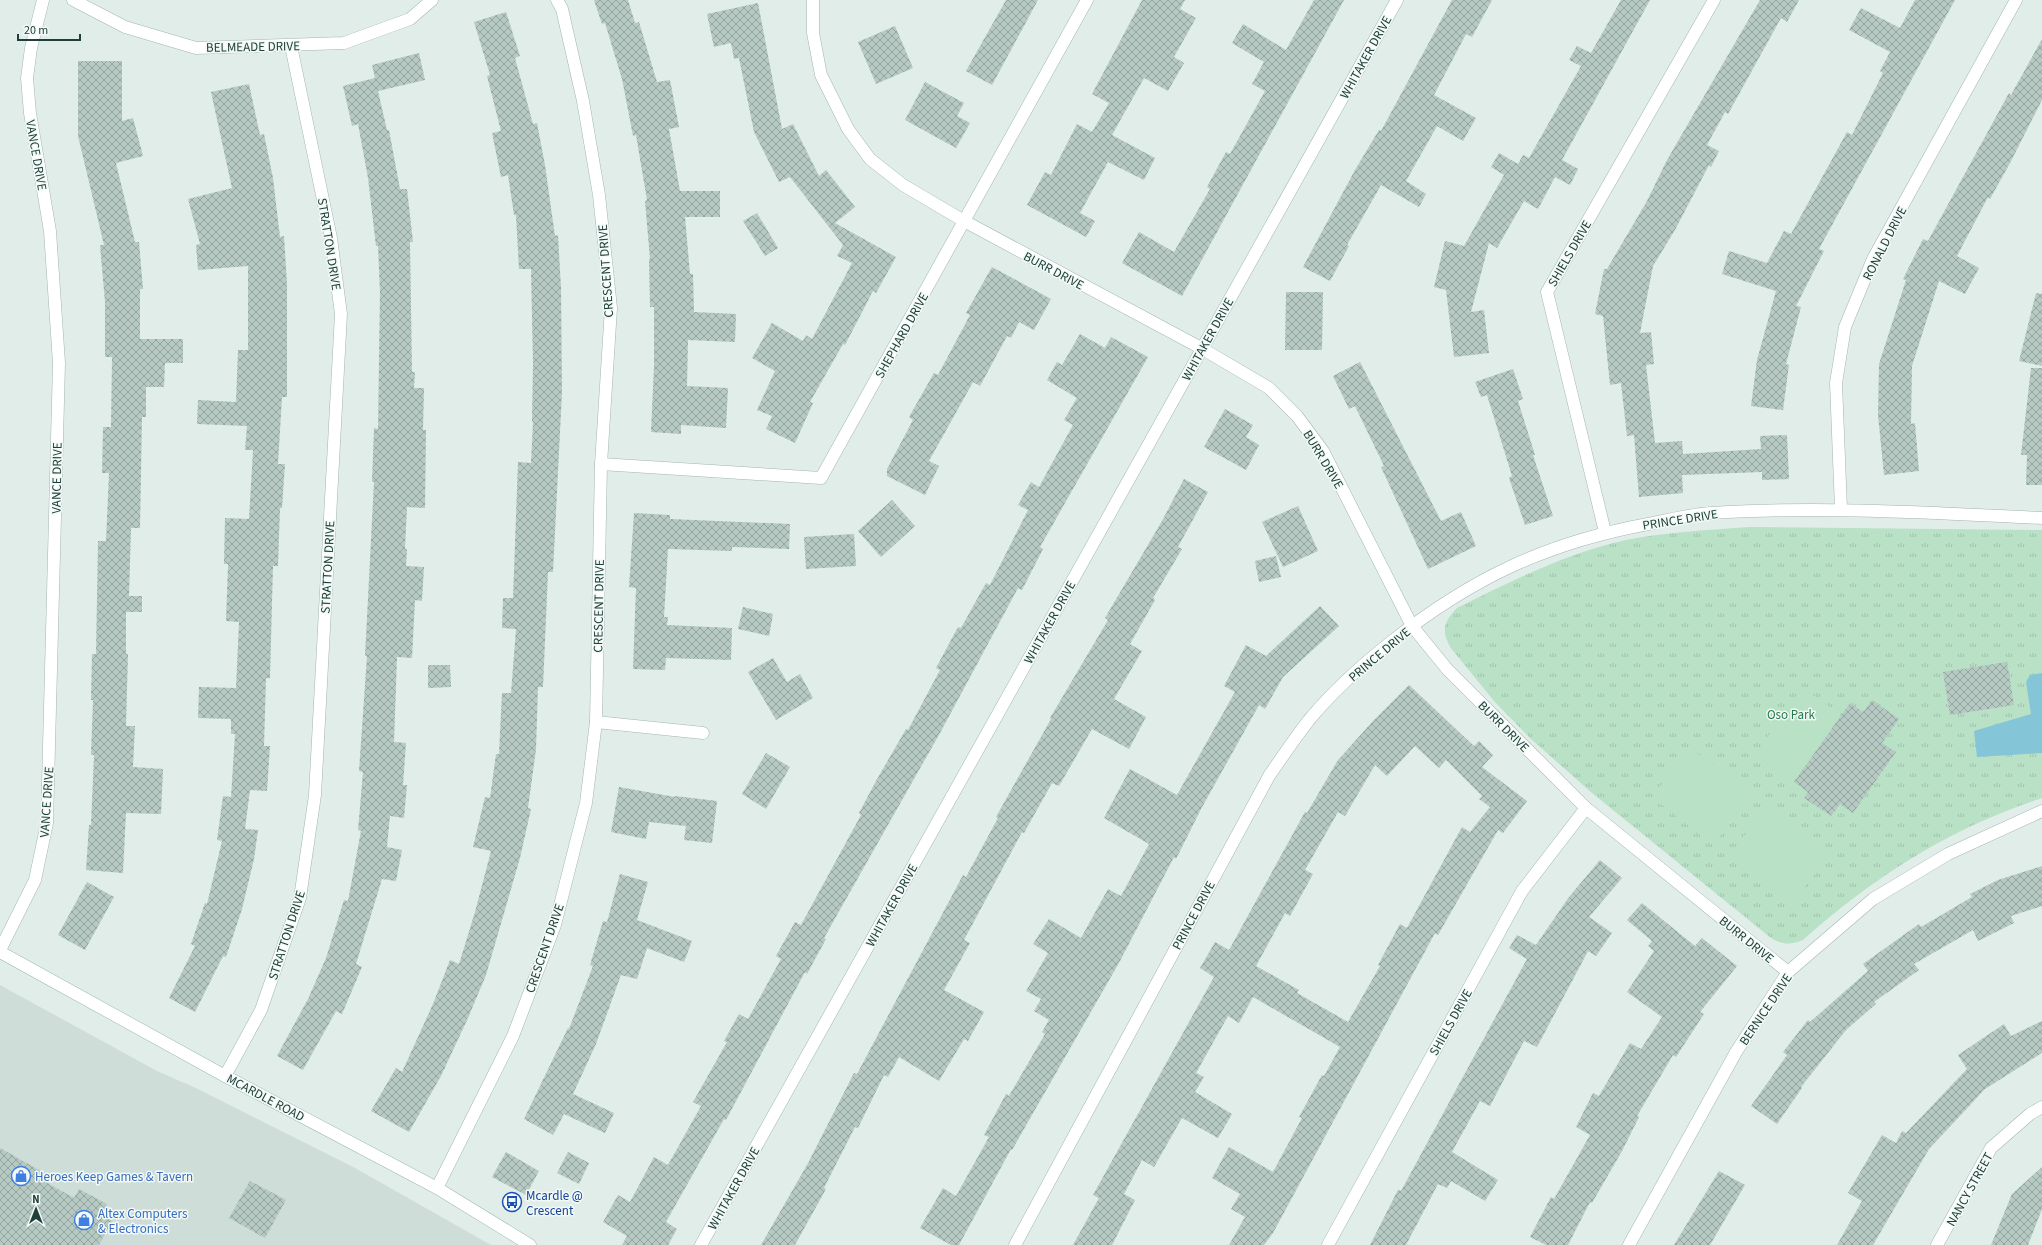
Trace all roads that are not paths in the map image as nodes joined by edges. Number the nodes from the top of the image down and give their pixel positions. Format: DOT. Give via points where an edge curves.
graph roads {
  1 [pos="43,0"];
  2 [pos="73,0"];
  3 [pos="432,0"];
  4 [pos="557,0"];
  5 [pos="813,0"];
  6 [pos="1087,0"];
  7 [pos="1397,0"];
  8 [pos="1714,0"];
  9 [pos="2016,0"];
  10 [pos="291,46"];
  11 [pos="964,221"];
  12 [pos="1201,348"];
  13 [pos="601,464"];
  14 [pos="1841,509"];
  15 [pos="2042,518"];
  16 [pos="1606,532"];
  17 [pos="1412,626"];
  18 [pos="596,722"];
  19 [pos="704,733"];
  20 [pos="1586,808"];
  21 [pos="2042,811"];
  22 [pos="0,951"];
  23 [pos="1788,972"];
  24 [pos="225,1076"];
  25 [pos="2042,1107"];
  26 [pos="437,1188"];
  27 [pos="525,1244"];
  28 [pos="701,1245"];
  29 [pos="1015,1245"];
  30 [pos="1328,1245"];
  31 [pos="1628,1245"];
  32 [pos="1937,1245"];
  1 -- 22 [label="street, VANCE DRIVE" via="26,78 50,231 59,363 47,823 35,880"];
  2 -- 10 [label="street, BELMEADE DRIVE" via="125,27 196,48"];
  3 -- 10 [label="street, BELMEADE DRIVE" via="410,18 344,43"];
  4 -- 13 [label="street, CRESCENT DRIVE" via="562,9 583,101 598,188 611,308"];
  5 -- 11 [label="street, BURR DRIVE" via="812,33 821,75 848,129 870,159 903,185"];
  6 -- 11 [label="street, SHEPHARD DRIVE"];
  7 -- 12 [label="street, WHITAKER DRIVE"];
  8 -- 16 [label="street, SHIELS DRIVE" via="1547,292"];
  9 -- 14 [label="street, RONALD DRIVE" via="1873,259 1846,327 1836,383"];
  10 -- 24 [label="street, STRATTON DRIVE" via="331,238 341,314 315,795 300,898 261,1010"];
  11 -- 12 [label="street, BURR DRIVE"];
  11 -- 13 [label="street, SHEPHARD DRIVE" via="821,478"];
  12 -- 17 [label="street, BURR DRIVE" via="1269,388 1297,416 1323,451"];
  12 -- 28 [label="street, WHITAKER DRIVE"];
  13 -- 18 [label="street, CRESCENT DRIVE"];
  14 -- 15 [label="street, PRINCE DRIVE"];
  14 -- 16 [label="street, PRINCE DRIVE" via="1710,513"];
  16 -- 17 [label="street, PRINCE DRIVE" via="1565,544 1506,567 1459,593"];
  17 -- 20 [label="street, BURR DRIVE" via="1447,669"];
  17 -- 29 [label="street, PRINCE DRIVE" via="1359,667 1337,690 1310,719 1269,776"];
  18 -- 19 [label="street"];
  18 -- 26 [label="street, CRESCENT DRIVE" via="586,804 555,925 512,1036"];
  20 -- 23 [label="street, BURR DRIVE"];
  20 -- 30 [label="street, SHIELS DRIVE" via="1522,891"];
  21 -- 23 [label="street, BERNICE DRIVE" via="1948,854 1873,899"];
  22 -- 24 [label="street, MCARDLE ROAD"];
  23 -- 31 [label="street, BERNICE DRIVE" via="1736,1052"];
  24 -- 26 [label="street, MCARDLE ROAD"];
  25 -- 32 [label="street, NANCY STREET" via="2030,1114 1991,1148"];
  26 -- 27 [label="street, MCARDLE ROAD"];
}
